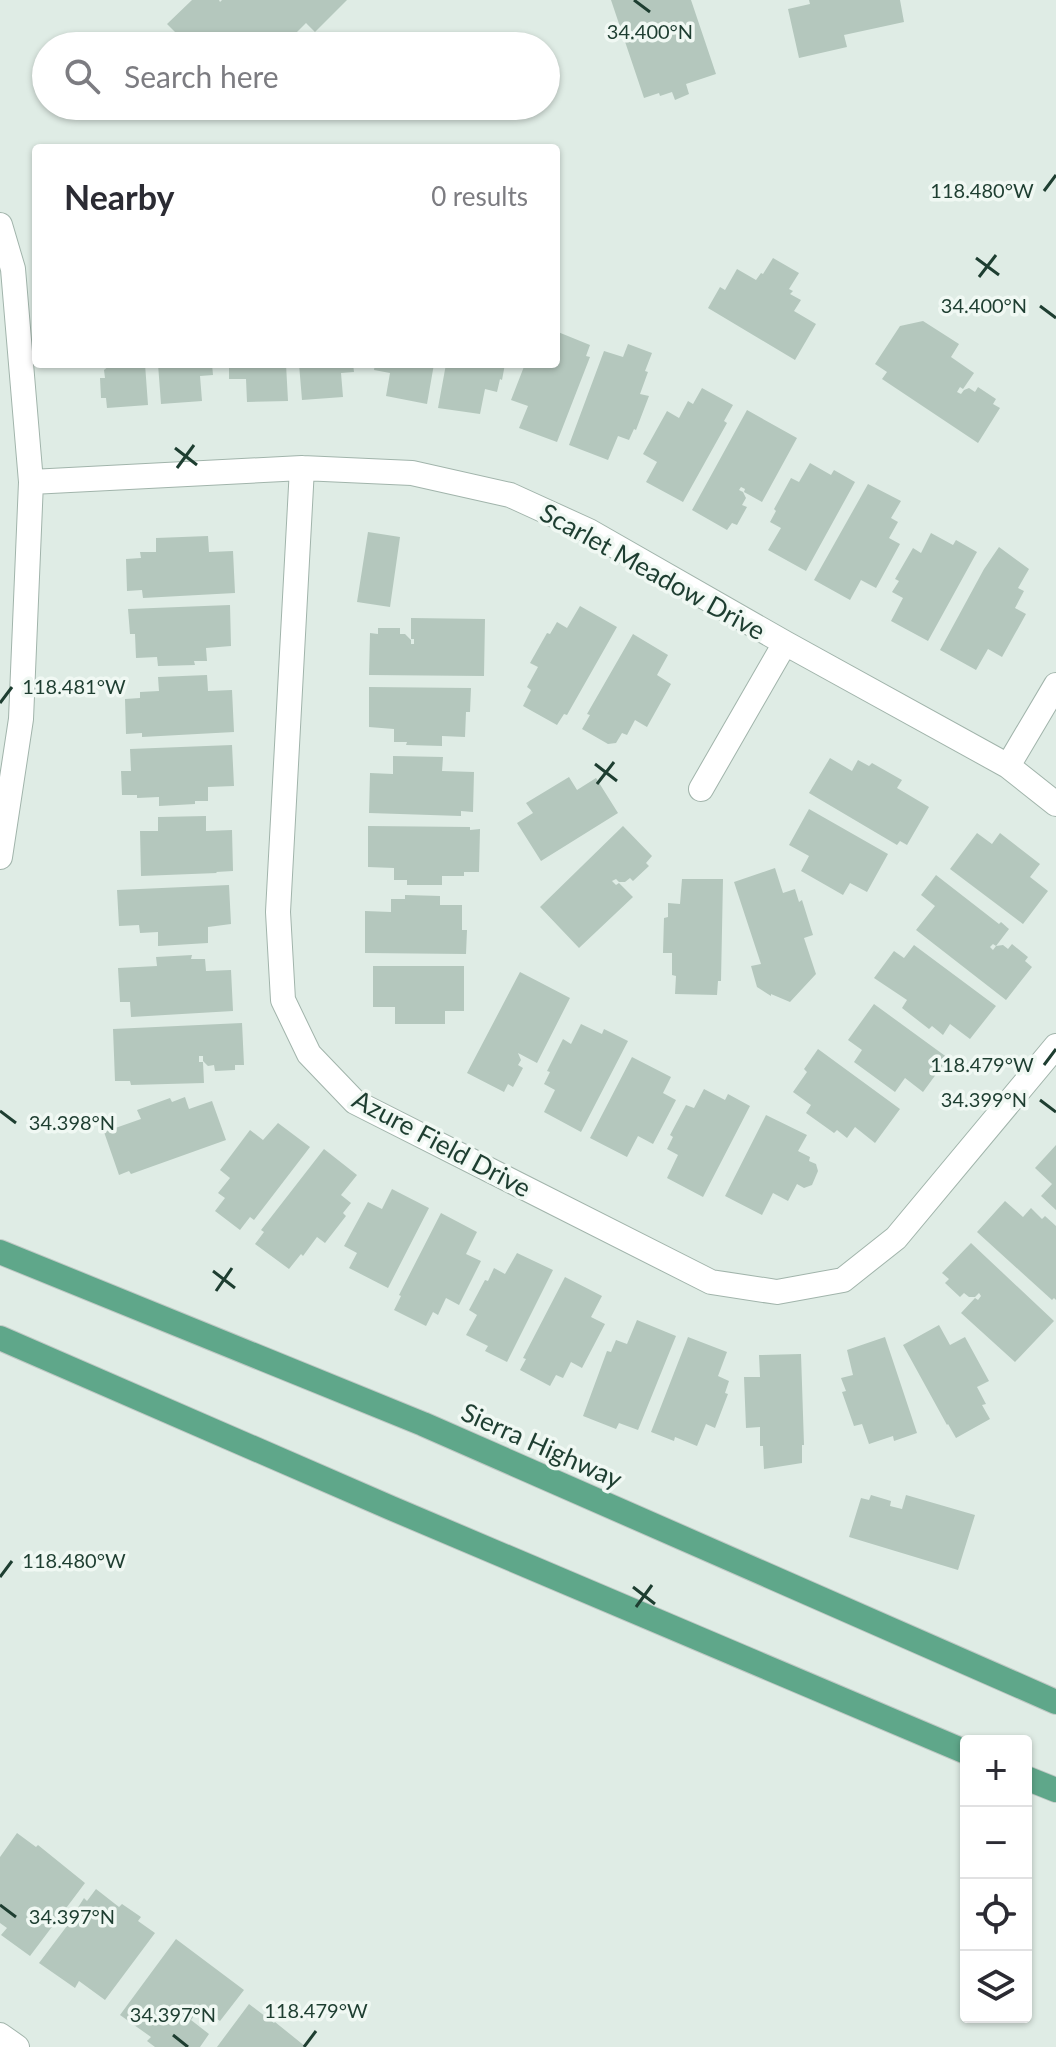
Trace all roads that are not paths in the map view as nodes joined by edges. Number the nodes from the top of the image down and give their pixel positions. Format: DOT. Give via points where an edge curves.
graph roads {
  1 [pos="0,225"];
  2 [pos="302,468"];
  3 [pos="31,482"];
  4 [pos="785,643"];
  5 [pos="1056,685"];
  6 [pos="11,717"];
  7 [pos="1008,766"];
  8 [pos="701,789"];
  9 [pos="1056,804"];
  10 [pos="0,857"];
  11 [pos="1056,1046"];
  12 [pos="0,1252"];
  13 [pos="0,1338"];
  14 [pos="1056,1702"];
  15 [pos="960,1749"];
  16 [pos="1032,1780"];
  17 [pos="1056,1790"];
  18 [pos="0,2035"];
  19 [pos="17,2047"];
  1 -- 3 [label="street" via="13,269"];
  2 -- 3 [label="street, Scarlet Meadow Drive"];
  2 -- 4 [label="street, Scarlet Meadow Drive" via="412,473 510,495 589,531"];
  2 -- 11 [label="street, Azure Field Drive" via="278,912 283,1000 309,1054 355,1102 711,1282 777,1292 843,1280 896,1238"];
  3 -- 6 [label="street"];
  4 -- 7 [label="street, Scarlet Meadow Drive"];
  4 -- 8 [label="street"];
  5 -- 7 [label="street"];
  6 -- 10 [label="street"];
  7 -- 9 [label="street"];
  12 -- 14 [label="main road, Sierra Highway" via="423,1424"];
  13 -- 15 [label="main road"];
  16 -- 17 [label="main road"];
  18 -- 19 [label="street"];
}
